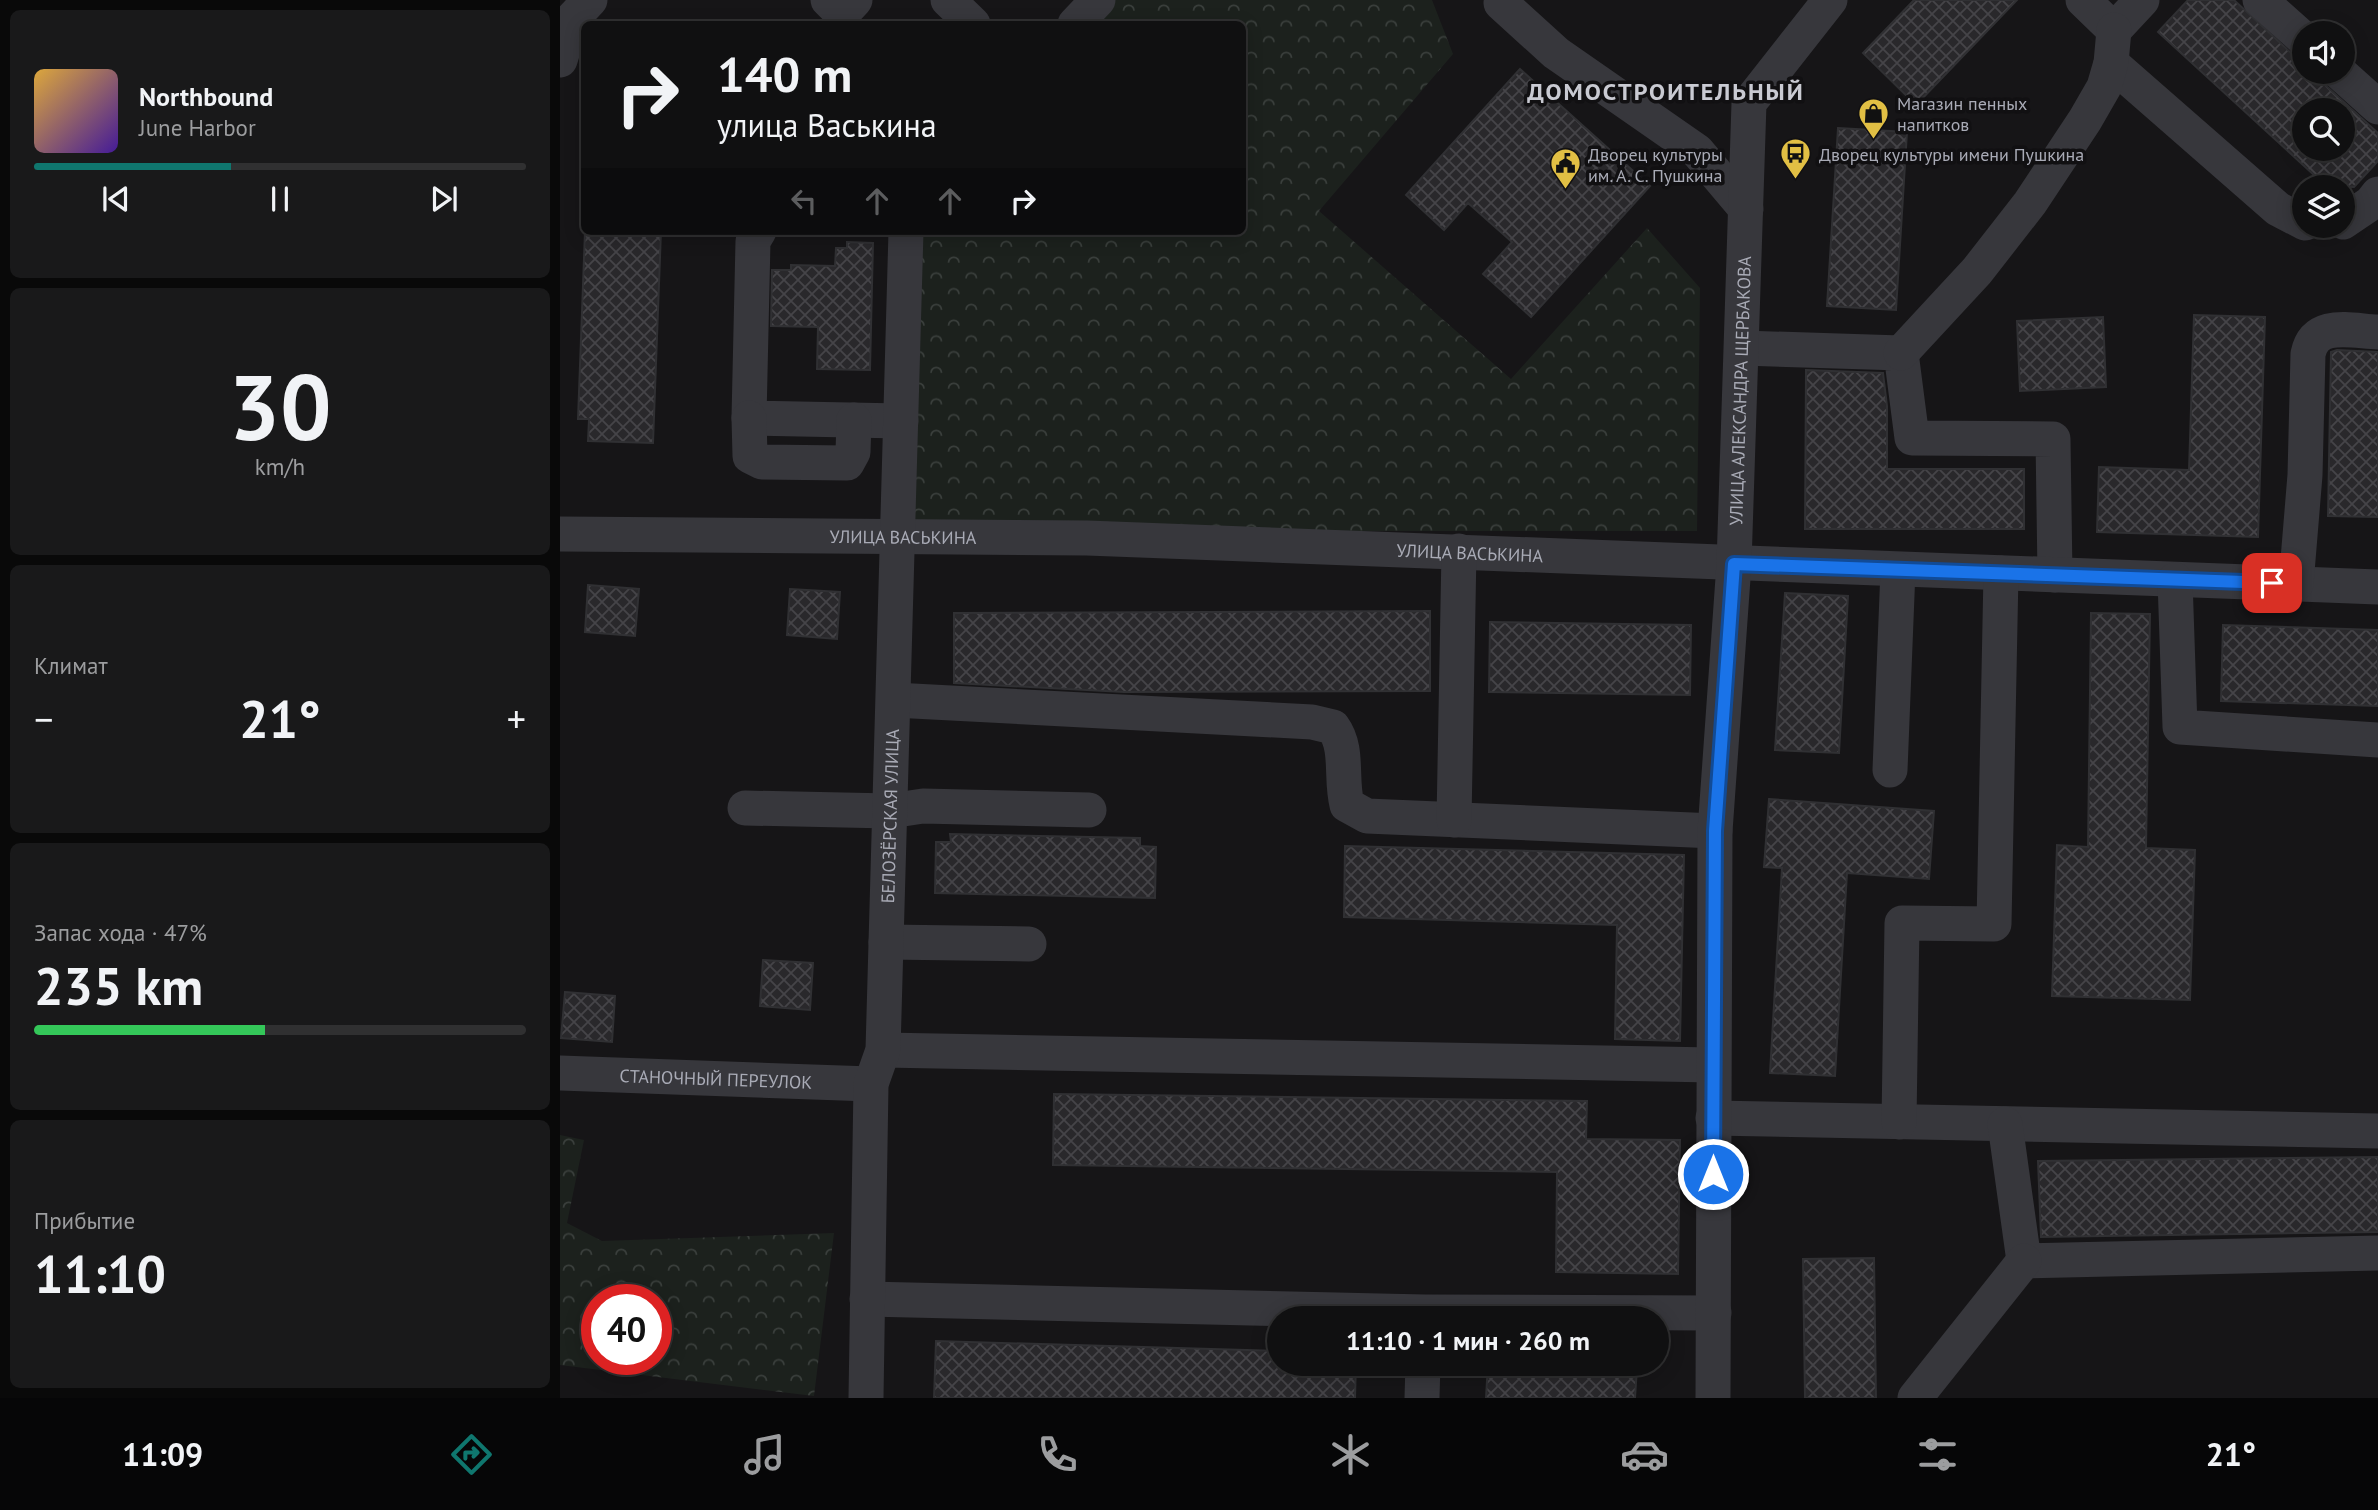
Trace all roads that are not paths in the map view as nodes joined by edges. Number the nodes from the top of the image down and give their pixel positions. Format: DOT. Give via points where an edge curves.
graph roads {
  1 [pos="590,0"];
  2 [pos="828,0"];
  3 [pos="855,0"];
  4 [pos="948,0"];
  5 [pos="1098,0"];
  6 [pos="1830,0"];
  7 [pos="2083,0"];
  8 [pos="2142,0"];
  9 [pos="2260,0"];
  10 [pos="1501,3"];
  11 [pos="970,21"];
  12 [pos="1078,21"];
  13 [pos="2292,28"];
  14 [pos="2113,46"];
  15 [pos="560,60"];
  16 [pos="2352,84"];
  17 [pos="2378,107"];
  18 [pos="2378,194"];
  19 [pos="1746,209"];
  20 [pos="2355,214"];
  21 [pos="2292,216"];
  22 [pos="757,235"];
  23 [pos="906,235"];
  24 [pos="2378,332"];
  25 [pos="1742,348"];
  26 [pos="1901,353"];
  27 [pos="901,421"];
  28 [pos="560,534"];
  29 [pos="897,538"];
  30 [pos="1459,551"];
  31 [pos="1734,564"];
  32 [pos="1898,570"];
  33 [pos="2001,573"];
  34 [pos="2055,575"];
  35 [pos="2175,579"];
  36 [pos="2296,584"];
  37 [pos="2378,587"];
  38 [pos="894,700"];
  39 [pos="2378,740"];
  40 [pos="1891,769"];
  41 [pos="745,808"];
  42 [pos="1089,810"];
  43 [pos="890,811"];
  44 [pos="1454,820"];
  45 [pos="1715,831"];
  46 [pos="886,942"];
  47 [pos="1029,944"];
  48 [pos="883,1050"];
  49 [pos="1713,1065"];
  50 [pos="560,1073"];
  51 [pos="871,1084"];
  52 [pos="1713,1118"];
  53 [pos="1899,1122"];
  54 [pos="2006,1124"];
  55 [pos="2378,1131"];
  56 [pos="2378,1253"];
  57 [pos="2024,1261"];
  58 [pos="867,1299"];
  59 [pos="1267,1310"];
  60 [pos="1669,1313"];
  61 [pos="1714,1313"];
  62 [pos="1423,1376"];
  63 [pos="866,1398"];
  64 [pos="1422,1398"];
  65 [pos="1713,1398"];
  66 [pos="1914,1398"];
  1 -- 15 [label="street" via="573,18"];
  2 -- 3 [label="street" via="842,13"];
  4 -- 11 [label="street"];
  5 -- 12 [label="street"];
  6 -- 19 [label="street, УЛИЦА АЛЕКСАНДРА ЩЕРБАКОВА" via="1749,103"];
  7 -- 14 [label="street"];
  8 -- 14 [label="street"];
  9 -- 13 [label="street"];
  10 -- 19 [label="street" via="1556,53 1697,151"];
  14 -- 21 [label="street" via="2278,209"];
  14 -- 26 [label="street" via="2104,87 2030,203 1977,271"];
  16 -- 17 [label="street"];
  18 -- 20 [label="street"];
  19 -- 25 [label="street, УЛИЦА АЛЕКСАНДРА ЩЕРБАКОВА"];
  22 -- 27 [label="street" via="750,456 775,463 847,463 853,452 854,421"];
  23 -- 27 [label="street, БЕЛОЗЁРСКАЯ УЛИЦА"];
  24 -- 36 [label="street" via="2329,331 2311,340"];
  25 -- 26 [label="street"];
  25 -- 31 [label="street, УЛИЦА АЛЕКСАНДРА ЩЕРБАКОВА"];
  26 -- 34 [label="street" via="1912,438 2053,439"];
  27 -- 29 [label="street, БЕЛОЗЁРСКАЯ УЛИЦА"];
  28 -- 29 [label="street, УЛИЦА ВАСЬКИНА"];
  29 -- 30 [label="street, УЛИЦА ВАСЬКИНА" via="1087,538"];
  29 -- 38 [label="street, БЕЛОЗЁРСКАЯ УЛИЦА"];
  30 -- 31 [label="street, УЛИЦА ВАСЬКИНА"];
  30 -- 44 [label="street"];
  31 -- 32 [label="street, УЛИЦА ВАСЬКИНА"];
  31 -- 45 [label="street, УЛИЦА АЛЕКСАНДРА ЩЕРБАКОВА"];
  32 -- 33 [label="street, УЛИЦА ВАСЬКИНА"];
  32 -- 40 [label="street"];
  33 -- 34 [label="street, УЛИЦА ВАСЬКИНА"];
  33 -- 53 [label="street" via="1994,924 1902,923"];
  34 -- 35 [label="street, УЛИЦА ВАСЬКИНА"];
  35 -- 36 [label="street, УЛИЦА ВАСЬКИНА"];
  35 -- 39 [label="street" via="2180,727"];
  36 -- 37 [label="street, УЛИЦА ВАСЬКИНА"];
  38 -- 43 [label="street, БЕЛОЗЁРСКАЯ УЛИЦА"];
  38 -- 44 [label="street" via="1312,722 1333,727 1342,740 1347,805 1367,816"];
  41 -- 43 [label="street"];
  42 -- 43 [label="street" via="923,806"];
  43 -- 46 [label="street, БЕЛОЗЁРСКАЯ УЛИЦА"];
  44 -- 45 [label="street"];
  45 -- 49 [label="street, УЛИЦА АЛЕКСАНДРА ЩЕРБАКОВА"];
  46 -- 47 [label="street"];
  46 -- 48 [label="street, БЕЛОЗЁРСКАЯ УЛИЦА"];
  48 -- 49 [label="street"];
  48 -- 51 [label="street, БЕЛОЗЁРСКАЯ УЛИЦА"];
  49 -- 52 [label="street, УЛИЦА АЛЕКСАНДРА ЩЕРБАКОВА"];
  50 -- 51 [label="street, СТАНОЧНЫЙ ПЕРЕУЛОК"];
  51 -- 58 [label="street, БЕЛОЗЁРСКАЯ УЛИЦА"];
  52 -- 53 [label="street"];
  52 -- 61 [label="street, УЛИЦА АЛЕКСАНДРА ЩЕРБАКОВА"];
  53 -- 54 [label="street"];
  54 -- 55 [label="street"];
  54 -- 57 [label="street"];
  56 -- 57 [label="street"];
  57 -- 66 [label="street"];
  58 -- 59 [label="street"];
  58 -- 63 [label="street, БЕЛОЗЁРСКАЯ УЛИЦА"];
  60 -- 61 [label="street"];
  61 -- 65 [label="street, УЛИЦА АЛЕКСАНДРА ЩЕРБАКОВА"];
  62 -- 64 [label="street"];
}
